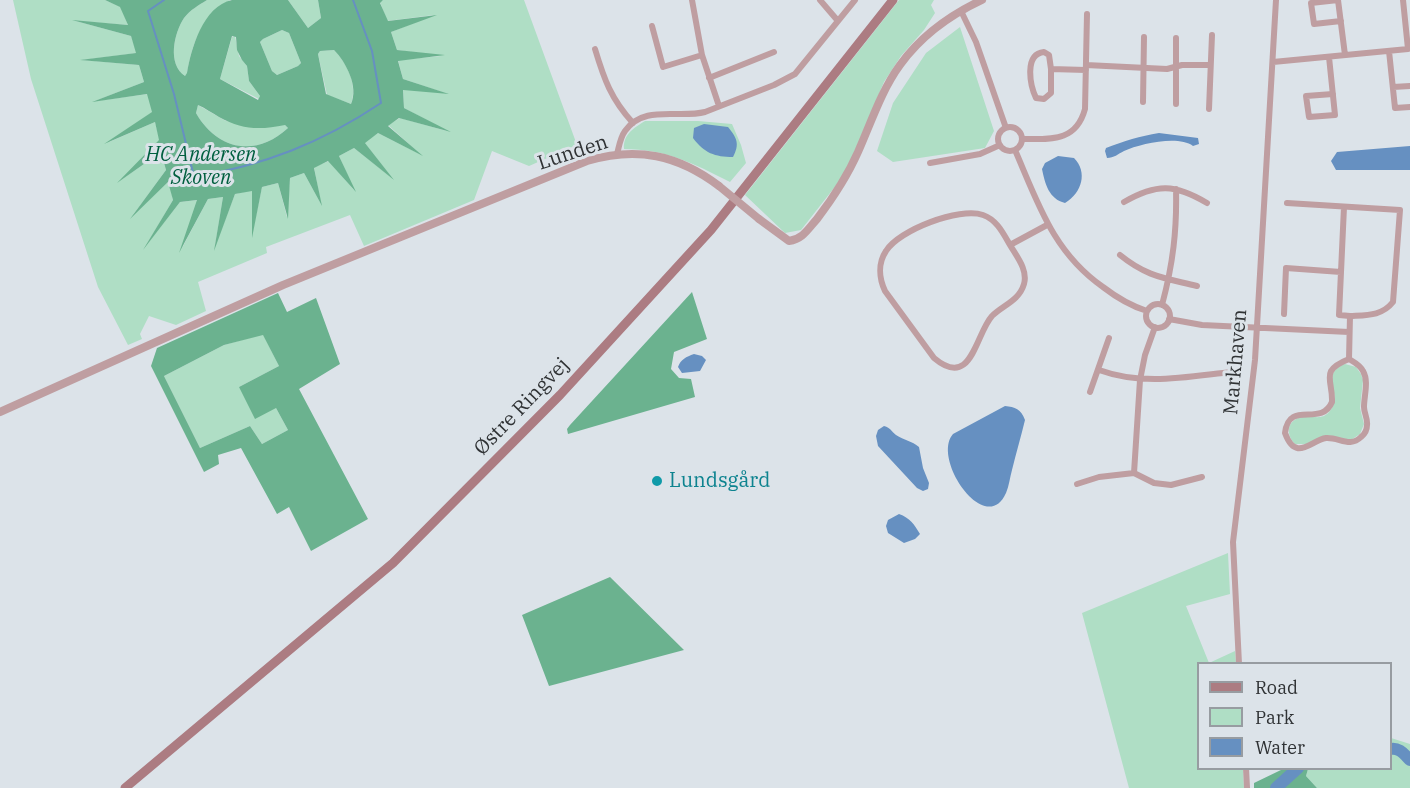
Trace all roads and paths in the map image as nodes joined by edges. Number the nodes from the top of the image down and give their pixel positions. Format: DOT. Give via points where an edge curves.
graph roads {
  1 [pos="694,0"];
  2 [pos="820,0"];
  3 [pos="855,0"];
  4 [pos="893,0"];
  5 [pos="982,0"];
  6 [pos="1276,0"];
  7 [pos="1402,0"];
  8 [pos="961,11"];
  9 [pos="1087,14"];
  10 [pos="1407,18"];
  11 [pos="838,21"];
  12 [pos="1341,21"];
  13 [pos="652,26"];
  14 [pos="1212,35"];
  15 [pos="1144,37"];
  16 [pos="1176,38"];
  17 [pos="595,49"];
  18 [pos="1389,51"];
  19 [pos="774,52"];
  20 [pos="702,55"];
  21 [pos="1345,55"];
  22 [pos="1329,57"];
  23 [pos="1273,62"];
  24 [pos="1210,65"];
  25 [pos="1144,67"];
  26 [pos="1176,67"];
  27 [pos="1086,68"];
  28 [pos="1051,69"];
  29 [pos="709,78"];
  30 [pos="1410,86"];
  31 [pos="1393,87"];
  32 [pos="1333,94"];
  33 [pos="1143,102"];
  34 [pos="1176,104"];
  35 [pos="719,106"];
  36 [pos="1410,107"];
  37 [pos="1209,108"];
  38 [pos="633,123"];
  39 [pos="1006,128"];
  40 [pos="1023,139"];
  41 [pos="1000,145"];
  42 [pos="1015,150"];
  43 [pos="617,154"];
  44 [pos="930,163"];
  45 [pos="1176,189"];
  46 [pos="1124,202"];
  47 [pos="1207,203"];
  48 [pos="1287,203"];
  49 [pos="1344,207"];
  50 [pos="1047,225"];
  51 [pos="1010,245"];
  52 [pos="1120,255"];
  53 [pos="1341,272"];
  54 [pos="1169,279"];
  55 [pos="1197,286"];
  56 [pos="1162,305"];
  57 [pos="1147,311"];
  58 [pos="1284,314"];
  59 [pos="1350,316"];
  60 [pos="1169,319"];
  61 [pos="1155,327"];
  62 [pos="1257,327"];
  63 [pos="1349,332"];
  64 [pos="1109,338"];
  65 [pos="1349,359"];
  66 [pos="1099,370"];
  67 [pos="1231,372"];
  68 [pos="1140,380"];
  69 [pos="1090,392"];
  70 [pos="0,412"];
  71 [pos="1134,473"];
  72 [pos="1202,477"];
  73 [pos="1077,484"];
  74 [pos="1239,662"];
  75 [pos="1246,770"];
  76 [pos="125,788"];
  77 [pos="1247,788"];
  1 -- 20 [label="street"];
  2 -- 11 [label="street"];
  3 -- 11 [label="street"];
  4 -- 76 [label="main road, Østre Ringvej" via="711,230 560,395 393,563"];
  5 -- 8 [label="street, Lunden"];
  6 -- 23 [label="street, Markhaven"];
  7 -- 10 [label="street"];
  8 -- 39 [label="street"];
  8 -- 43 [label="street, Lunden, bridge" via="936,27 900,64 848,174 801,237 789,241 699,171 668,158"];
  9 -- 27 [label="street"];
  10 -- 18 [label="street" via="1407,49"];
  11 -- 35 [label="street" via="795,74"];
  12 -- 12 [label="street" via="1338,0 1311,3 1314,24"];
  12 -- 21 [label="street"];
  13 -- 20 [label="street" via="663,67"];
  14 -- 24 [label="street"];
  15 -- 25 [label="street"];
  16 -- 26 [label="street"];
  17 -- 38 [label="street" via="605,83"];
  18 -- 21 [label="street"];
  18 -- 31 [label="street"];
  19 -- 29 [label="street"];
  20 -- 29 [label="street"];
  21 -- 22 [label="street"];
  22 -- 23 [label="street"];
  22 -- 32 [label="street"];
  23 -- 62 [label="street, Markhaven"];
  24 -- 26 [label="street"];
  24 -- 37 [label="street"];
  25 -- 26 [label="street"];
  25 -- 27 [label="street"];
  25 -- 33 [label="street"];
  26 -- 34 [label="street"];
  27 -- 28 [label="street"];
  27 -- 40 [label="street" via="1085,109 1076,127 1063,137"];
  28 -- 28 [label="street" via="1047,53 1037,53 1032,58 1036,98 1044,99 1051,93"];
  29 -- 35 [label="street"];
  30 -- 31 [label="street"];
  31 -- 36 [label="street" via="1395,108"];
  32 -- 32 [label="street" via="1335,115 1308,117 1306,96"];
  35 -- 38 [label="street" via="694,115 643,116"];
  38 -- 43 [label="street" via="623,133"];
  39 -- 40 [label="street" via="1016,128"];
  39 -- 41 [label="street" via="999,135"];
  40 -- 42 [label="street"];
  41 -- 42 [label="street" via="1008,151"];
  41 -- 44 [label="street" via="980,154"];
  42 -- 50 [label="street"];
  43 -- 70 [label="street, Lunden" via="587,161 284,285"];
  45 -- 46 [label="street" via="1158,189"];
  45 -- 47 [label="street"];
  45 -- 54 [label="street" via="1177,226"];
  48 -- 49 [label="street"];
  49 -- 53 [label="street"];
  49 -- 59 [label="street" via="1400,210 1393,302 1376,314"];
  50 -- 51 [label="street"];
  50 -- 57 [label="street" via="1073,261 1093,280"];
  51 -- 51 [label="street" via="997,224 971,213 926,225 897,239 884,253 881,284 934,358 944,366 967,362 992,316 1021,292 1023,267"];
  52 -- 54 [label="street" via="1146,273"];
  53 -- 58 [label="street" via="1286,268"];
  53 -- 59 [label="street" via="1339,315"];
  54 -- 55 [label="street"];
  54 -- 56 [label="street"];
  56 -- 57 [label="street" via="1153,305"];
  56 -- 60 [label="street" via="1168,310"];
  57 -- 61 [label="street" via="1148,322"];
  59 -- 63 [label="street"];
  60 -- 61 [label="street" via="1165,325"];
  60 -- 62 [label="street"];
  61 -- 68 [label="street"];
  62 -- 63 [label="street"];
  62 -- 74 [label="street, Markhaven" via="1233,542"];
  63 -- 65 [label="street"];
  64 -- 66 [label="street"];
  65 -- 65 [label="street" via="1366,378 1364,410 1368,423 1363,435 1350,442 1325,438 1308,448 1292,444 1285,433 1289,421 1295,415 1326,412 1332,402 1329,375"];
  66 -- 68 [label="street"];
  66 -- 69 [label="street"];
  67 -- 68 [label="street"];
  68 -- 71 [label="street"];
  71 -- 72 [label="street" via="1154,483 1171,485"];
  71 -- 73 [label="street"];
  75 -- 77 [label="street"];
}
